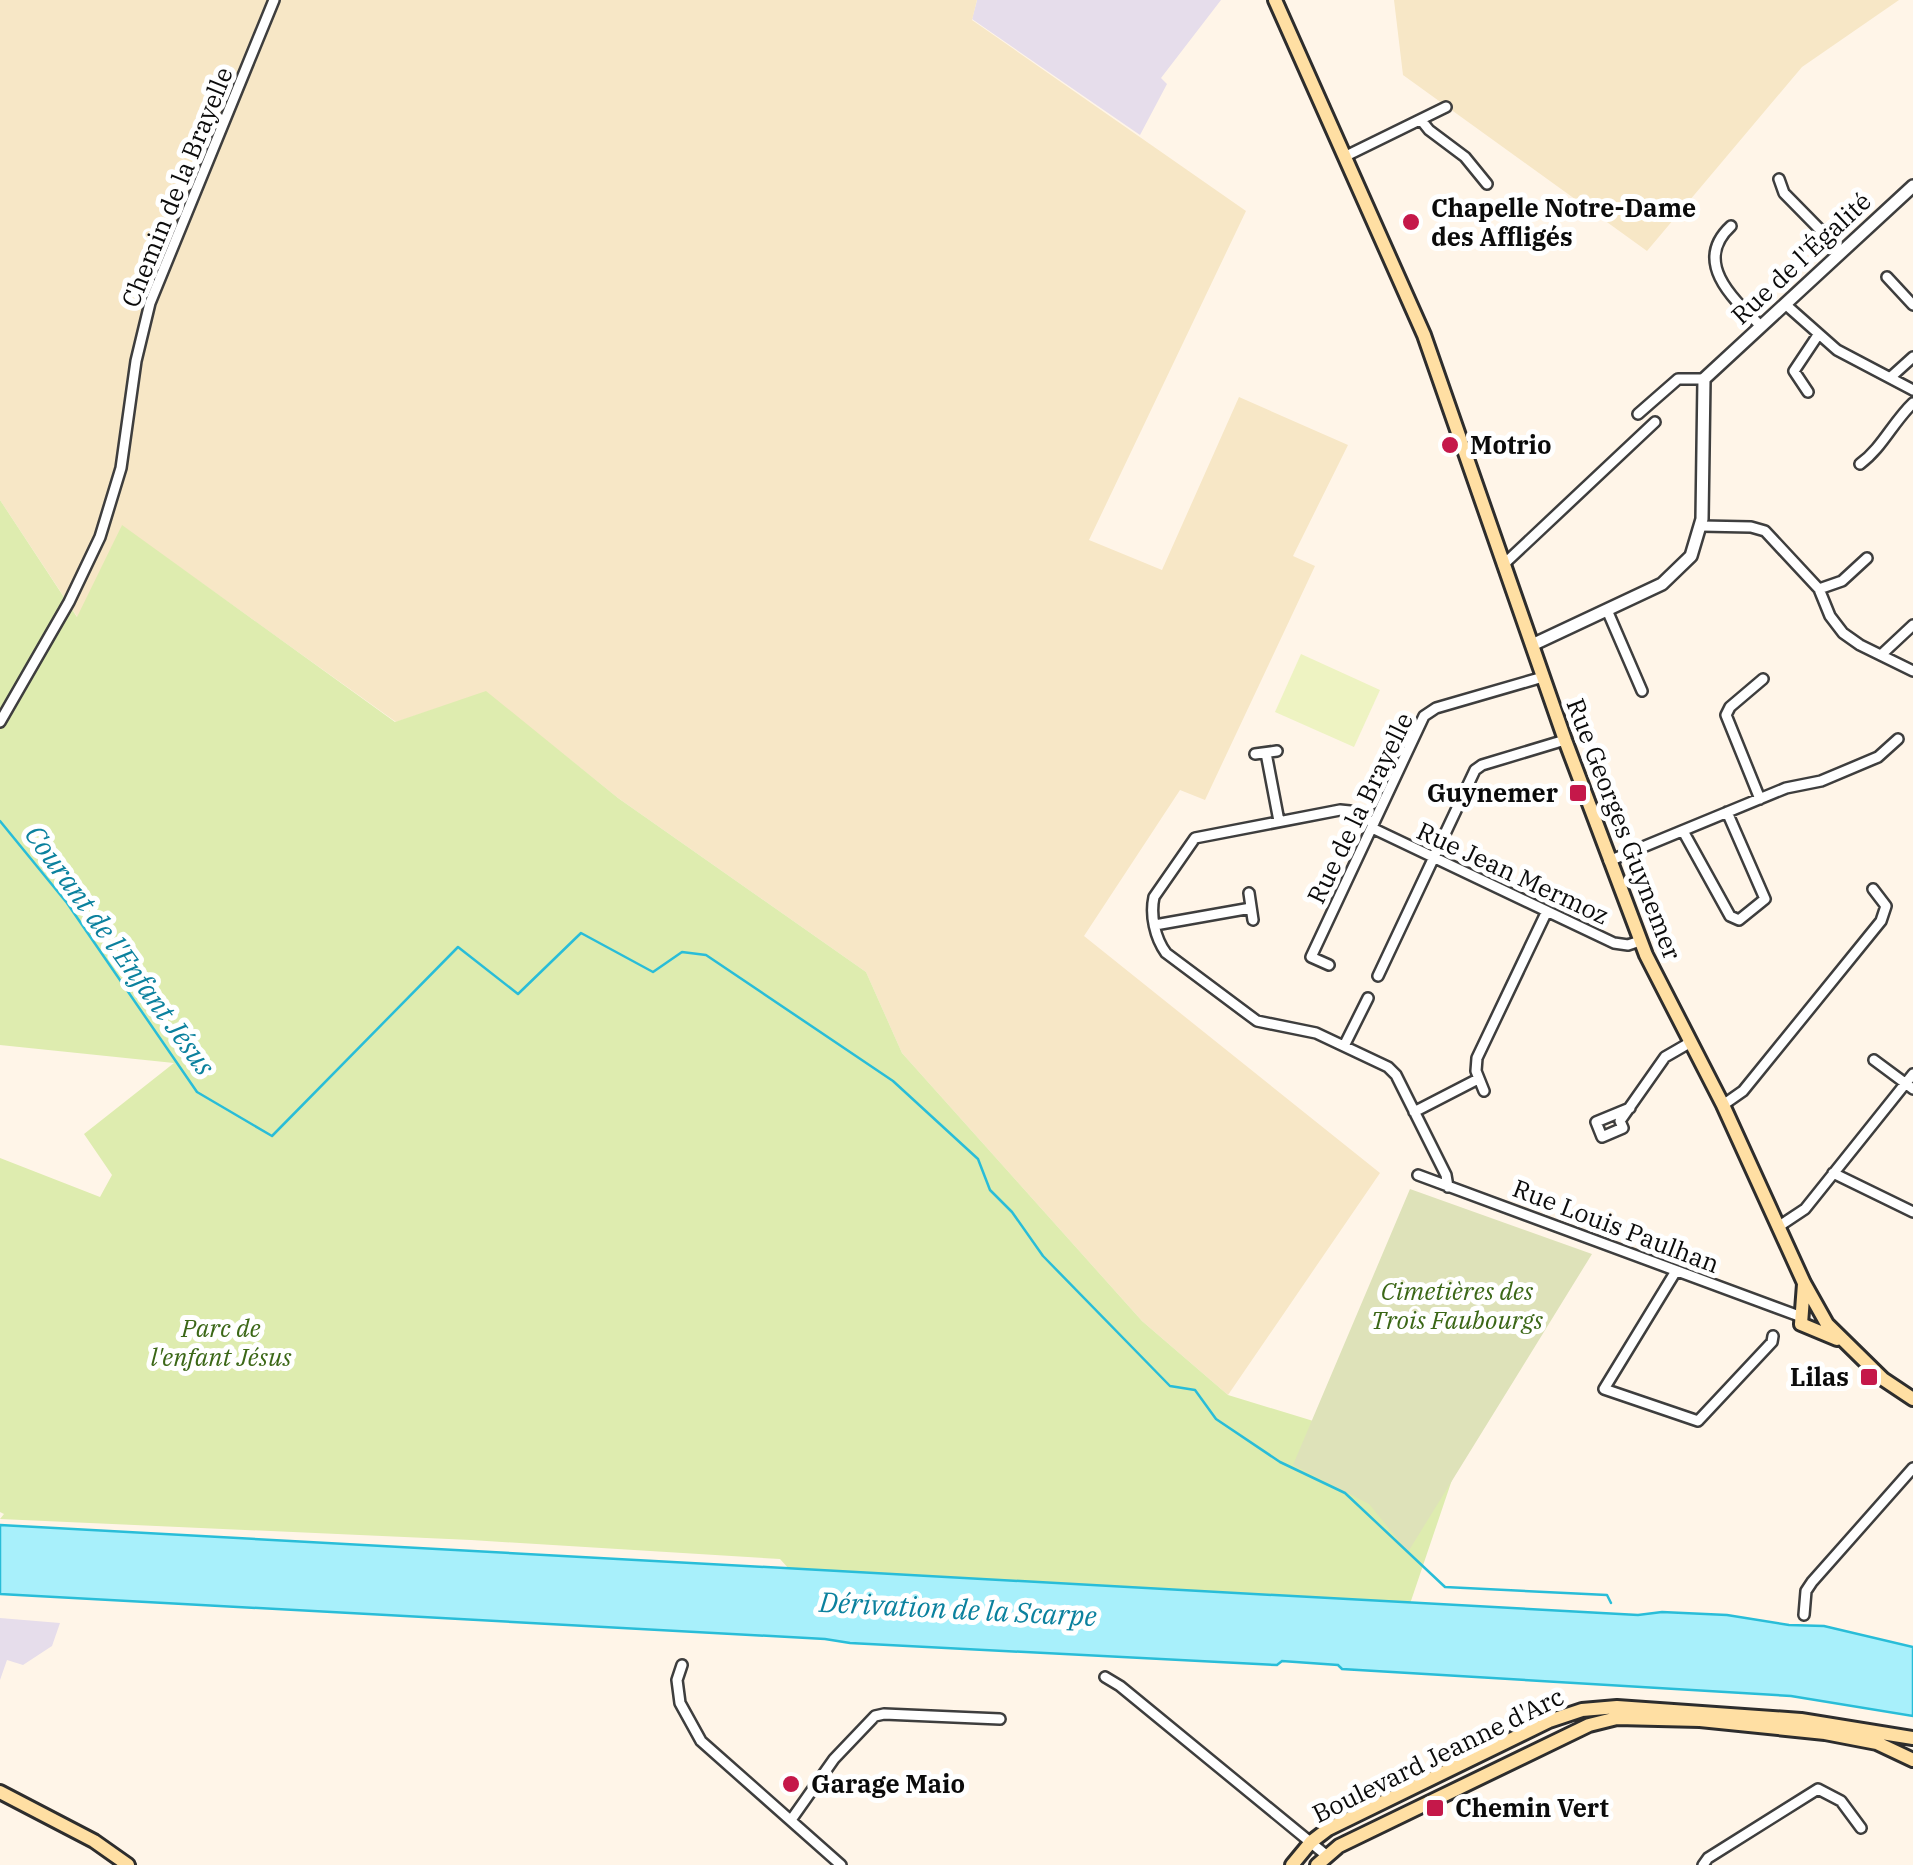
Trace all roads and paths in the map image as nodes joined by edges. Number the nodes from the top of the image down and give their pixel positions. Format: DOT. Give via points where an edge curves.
graph roads {
  1 [pos="274,0"];
  2 [pos="1275,0"];
  3 [pos="1446,107"];
  4 [pos="1421,120"];
  5 [pos="1346,156"];
  6 [pos="1779,179"];
  7 [pos="1487,184"];
  8 [pos="1913,186"];
  9 [pos="1731,226"];
  10 [pos="1842,252"];
  11 [pos="1887,277"];
  12 [pos="1785,304"];
  13 [pos="1913,305"];
  14 [pos="1761,326"];
  15 [pos="1818,335"];
  16 [pos="1913,358"];
  17 [pos="1892,376"];
  18 [pos="1704,379"];
  19 [pos="1913,390"];
  20 [pos="1808,392"];
  21 [pos="1913,403"];
  22 [pos="1638,414"];
  23 [pos="1654,422"];
  24 [pos="1860,464"];
  25 [pos="1702,526"];
  26 [pos="1867,558"];
  27 [pos="1503,565"];
  28 [pos="1819,589"];
  29 [pos="1607,610"];
  30 [pos="1913,624"];
  31 [pos="1532,645"];
  32 [pos="1881,654"];
  33 [pos="1913,672"];
  34 [pos="1543,676"];
  35 [pos="1762,679"];
  36 [pos="1642,691"];
  37 [pos="0,722"];
  38 [pos="1898,739"];
  39 [pos="1565,740"];
  40 [pos="1266,753"];
  41 [pos="1760,799"];
  42 [pos="1727,812"];
  43 [pos="1279,821"];
  44 [pos="1373,825"];
  45 [pos="1682,831"];
  46 [pos="1433,857"];
  47 [pos="1609,862"];
  48 [pos="1873,889"];
  49 [pos="1249,893"];
  50 [pos="1251,908"];
  51 [pos="1547,910"];
  52 [pos="1253,920"];
  53 [pos="1155,925"];
  54 [pos="1640,941"];
  55 [pos="1328,965"];
  56 [pos="1378,976"];
  57 [pos="1368,998"];
  58 [pos="1691,1042"];
  59 [pos="1344,1046"];
  60 [pos="1874,1060"];
  61 [pos="1913,1074"];
  62 [pos="1478,1080"];
  63 [pos="1909,1086"];
  64 [pos="1484,1091"];
  65 [pos="1723,1105"];
  66 [pos="1630,1108"];
  67 [pos="1414,1112"];
  68 [pos="1833,1173"];
  69 [pos="1418,1175"];
  70 [pos="1448,1187"];
  71 [pos="1913,1212"];
  72 [pos="1778,1226"];
  73 [pos="1676,1271"];
  74 [pos="1804,1284"];
  75 [pos="1801,1312"];
  76 [pos="1822,1312"];
  77 [pos="1812,1329"];
  78 [pos="1773,1336"];
  79 [pos="1851,1349"];
  80 [pos="1913,1400"];
  81 [pos="1913,1468"];
  82 [pos="1804,1615"];
  83 [pos="682,1665"];
  84 [pos="1105,1678"];
  85 [pos="1000,1720"];
  86 [pos="1844,1726"];
  87 [pos="1913,1738"];
  88 [pos="1913,1756"];
  89 [pos="0,1792"];
  90 [pos="0,1801"];
  91 [pos="791,1820"];
  92 [pos="1861,1828"];
  93 [pos="1310,1842"];
  94 [pos="1322,1860"];
  95 [pos="117,1865"];
  96 [pos="128,1865"];
  97 [pos="840,1865"];
  98 [pos="1292,1865"];
  99 [pos="1703,1865"];
  1 -- 37 [label="street, Chemin de la Brayelle" via="150,303 121,468 96,548"];
  2 -- 5 [label="main road, Rue Georges Guynemer"];
  3 -- 4 [label="street"];
  4 -- 5 [label="street"];
  4 -- 7 [label="street"];
  5 -- 27 [label="main road, Rue Georges Guynemer" via="1417,316"];
  6 -- 10 [label="street" via="1784,193"];
  8 -- 10 [label="street, Rue de l'Égalité"];
  9 -- 14 [label="street" via="1714,251 1714,269"];
  10 -- 12 [label="street, Rue de l'Égalité"];
  11 -- 13 [label="street"];
  12 -- 14 [label="street, Rue de l'Égalité"];
  12 -- 15 [label="street"];
  14 -- 18 [label="street, Rue de l'Égalité"];
  15 -- 17 [label="street"];
  15 -- 20 [label="street" via="1794,371"];
  16 -- 17 [label="street"];
  17 -- 19 [label="street"];
  18 -- 22 [label="street" via="1678,379"];
  18 -- 25 [label="street"];
  21 -- 24 [label="street"];
  23 -- 27 [label="street"];
  25 -- 28 [label="street" via="1764,530"];
  25 -- 29 [label="street" via="1676,574"];
  26 -- 28 [label="street" via="1842,581"];
  27 -- 31 [label="main road, Rue Georges Guynemer"];
  28 -- 32 [label="street" via="1838,628"];
  29 -- 31 [label="street"];
  29 -- 36 [label="street"];
  30 -- 32 [label="street"];
  31 -- 34 [label="main road, Rue Georges Guynemer"];
  32 -- 33 [label="street"];
  34 -- 39 [label="main road, Rue Georges Guynemer"];
  34 -- 44 [label="street, Rue de la Brayelle" via="1427,713"];
  35 -- 41 [label="street" via="1726,715"];
  38 -- 41 [label="street" via="1878,757 1821,782"];
  39 -- 46 [label="street" via="1478,768"];
  39 -- 47 [label="main road, Rue Georges Guynemer"];
  40 -- 43 [label="street"];
  41 -- 42 [label="street"];
  42 -- 45 [label="street"];
  42 -- 45 [label="street" via="1766,898 1744,918 1730,916"];
  43 -- 44 [label="street, Rue Jean Mermoz" via="1345,810"];
  43 -- 53 [label="street, Rue Jean Mermoz" via="1191,841 1154,897"];
  44 -- 46 [label="street, Rue Jean Mermoz"];
  44 -- 55 [label="street, Rue de la Brayelle" via="1311,957"];
  45 -- 47 [label="street"];
  46 -- 51 [label="street, Rue Jean Mermoz"];
  46 -- 56 [label="street"];
  47 -- 54 [label="main road, Rue Georges Guynemer"];
  48 -- 65 [label="street" via="1886,906 1881,921 1743,1091"];
  49 -- 50 [label="street"];
  50 -- 52 [label="street"];
  50 -- 53 [label="street"];
  51 -- 54 [label="street, Rue Jean Mermoz" via="1614,942"];
  51 -- 62 [label="street" via="1477,1058"];
  53 -- 59 [label="street" via="1166,953 1257,1021"];
  54 -- 58 [label="main road, Rue Georges Guynemer"];
  57 -- 59 [label="street"];
  58 -- 65 [label="main road, Rue Georges Guynemer"];
  58 -- 66 [label="street" via="1665,1057"];
  59 -- 67 [label="street" via="1392,1071"];
  60 -- 63 [label="street"];
  61 -- 63 [label="street"];
  62 -- 64 [label="street"];
  62 -- 67 [label="street"];
  63 -- 68 [label="street"];
  65 -- 72 [label="main road, Rue Georges Guynemer"];
  67 -- 70 [label="street"];
  68 -- 71 [label="street"];
  68 -- 72 [label="street" via="1802,1212"];
  69 -- 70 [label="street, Rue Louis Paulhan"];
  70 -- 73 [label="street, Rue Louis Paulhan"];
  72 -- 74 [label="main road, Rue Georges Guynemer"];
  73 -- 75 [label="street, Rue Louis Paulhan"];
  73 -- 78 [label="street" via="1604,1388 1698,1421"];
  74 -- 75 [label="main road, Rue Georges Guynemer"];
  74 -- 76 [label="main road, Rue Georges Guynemer"];
  75 -- 76 [label="main road" via="1812,1305"];
  75 -- 77 [label="main road" via="1802,1325"];
  76 -- 77 [label="main road"];
  76 -- 79 [label="main road, Rue Georges Guynemer"];
  77 -- 79 [label="main road, Rue Georges Guynemer"];
  79 -- 80 [label="main road, Rue Georges Guynemer"];
  81 -- 82 [label="street" via="1812,1582"];
  83 -- 91 [label="street" via="678,1694 695,1733"];
  84 -- 93 [label="street"];
  85 -- 91 [label="street" via="875,1716"];
  86 -- 87 [label="main road, Boulevard Jeanne d'Arc"];
  86 -- 88 [label="main road"];
  86 -- 93 [label="main road, Boulevard Jeanne d'Arc" via="1696,1711 1582,1710"];
  88 -- 94 [label="main road, Boulevard Jeanne d'Arc" via="1869,1741 1759,1724 1607,1720"];
  89 -- 96 [label="main road"];
  90 -- 95 [label="main road"];
  91 -- 97 [label="street"];
  92 -- 99 [label="street" via="1837,1798 1818,1789"];
  93 -- 94 [label="street"];
  93 -- 98 [label="main road, Boulevard Jeanne d'Arc"];
}
